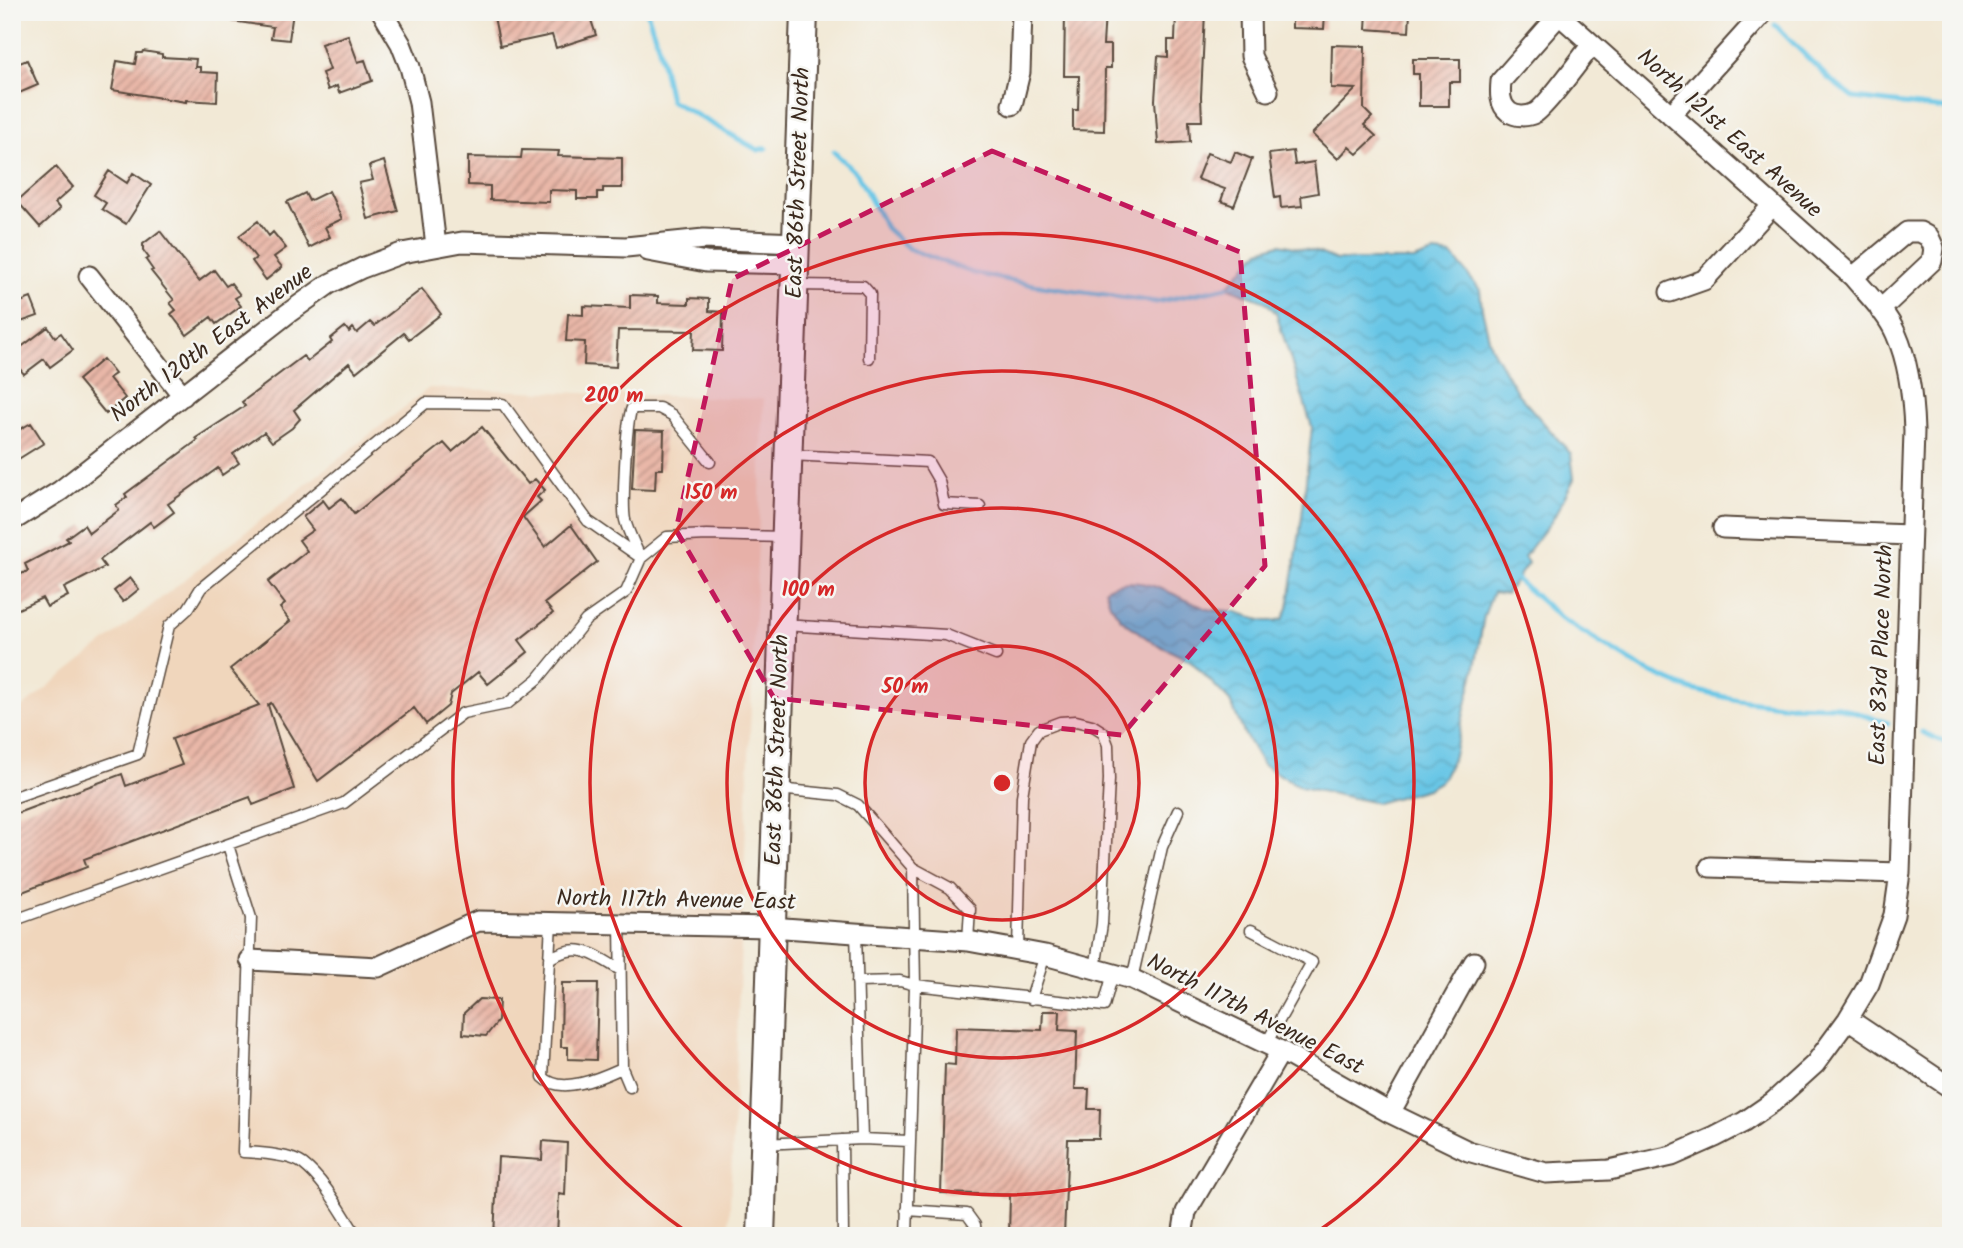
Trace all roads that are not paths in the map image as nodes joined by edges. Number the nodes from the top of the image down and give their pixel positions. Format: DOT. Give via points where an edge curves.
graph roads {
  1 [pos="382,12"];
  2 [pos="804,12"];
  3 [pos="1023,12"];
  4 [pos="1250,12"];
  5 [pos="1764,12"];
  6 [pos="1558,13"];
  7 [pos="1592,44"];
  8 [pos="1268,91"];
  9 [pos="1012,105"];
  10 [pos="1671,115"];
  11 [pos="1772,206"];
  12 [pos="436,246"];
  13 [pos="796,264"];
  14 [pos="89,276"];
  15 [pos="1853,277"];
  16 [pos="1670,292"];
  17 [pos="1867,293"];
  18 [pos="1880,310"];
  19 [pos="869,358"];
  20 [pos="183,396"];
  21 [pos="789,455"];
  22 [pos="710,462"];
  23 [pos="980,506"];
  24 [pos="12,521"];
  25 [pos="1723,528"];
  26 [pos="1910,535"];
  27 [pos="786,537"];
  28 [pos="640,558"];
  29 [pos="783,625"];
  30 [pos="996,655"];
  31 [pos="776,788"];
  32 [pos="12,798"];
  33 [pos="1178,811"];
  34 [pos="228,845"];
  35 [pos="1710,867"];
  36 [pos="913,868"];
  37 [pos="1900,873"];
  38 [pos="12,921"];
  39 [pos="551,922"];
  40 [pos="620,924"];
  41 [pos="770,926"];
  42 [pos="1251,930"];
  43 [pos="856,932"];
  44 [pos="913,936"];
  45 [pos="968,941"];
  46 [pos="1018,949"];
  47 [pos="1045,955"];
  48 [pos="549,959"];
  49 [pos="250,960"];
  50 [pos="1474,962"];
  51 [pos="620,970"];
  52 [pos="1113,974"];
  53 [pos="858,982"];
  54 [pos="915,985"];
  55 [pos="1031,999"];
  56 [pos="1848,1019"];
  57 [pos="1274,1047"];
  58 [pos="622,1068"];
  59 [pos="630,1087"];
  60 [pos="1951,1088"];
  61 [pos="1390,1113"];
  62 [pos="862,1139"];
  63 [pos="842,1140"];
  64 [pos="909,1141"];
  65 [pos="764,1144"];
  66 [pos="907,1210"];
  67 [pos="357,1236"];
  68 [pos="761,1236"];
  69 [pos="843,1236"];
  70 [pos="906,1236"];
  71 [pos="976,1236"];
  72 [pos="1182,1236"];
  1 -- 12 [label="street" via="401,44 419,102"];
  2 -- 13 [label="main road, East 86th Street North"];
  3 -- 9 [label="street" via="1020,72"];
  4 -- 8 [label="street" via="1251,56"];
  5 -- 10 [label="street"];
  6 -- 7 [label="street, North 121st East Avenue"];
  6 -- 7 [label="street" via="1501,81 1500,95 1510,113 1538,112"];
  7 -- 10 [label="street, North 121st East Avenue"];
  10 -- 11 [label="street, North 121st East Avenue"];
  11 -- 15 [label="street, North 121st East Avenue"];
  11 -- 16 [label="street" via="1704,279"];
  12 -- 13 [label="street, North 120th East Avenue" via="503,242 626,247 706,262"];
  12 -- 20 [label="street, North 120th East Avenue" via="402,253 329,284"];
  13 -- 19 [label="lane" via="863,286 870,294"];
  13 -- 21 [label="main road, East 86th Street North"];
  14 -- 20 [label="street"];
  15 -- 17 [label="street, North 121st East Avenue"];
  15 -- 18 [label="street" via="1908,232 1929,237 1934,248 1932,261"];
  17 -- 18 [label="street, East 83rd Place North"];
  18 -- 26 [label="street, East 83rd Place North" via="1896,333 1909,382 1914,431"];
  20 -- 24 [label="street, North 120th East Avenue" via="60,491"];
  21 -- 23 [label="lane" via="928,462 939,481 944,504"];
  21 -- 27 [label="main road, East 86th Street North"];
  22 -- 28 [label="lane" via="672,415 659,408 632,408 625,519"];
  25 -- 26 [label="street"];
  26 -- 37 [label="street, East 83rd Place North"];
  27 -- 28 [label="lane" via="667,537"];
  27 -- 29 [label="main road, East 86th Street North"];
  28 -- 32 [label="lane" via="587,521 503,404 426,403 201,588 188,609 169,625 138,754"];
  28 -- 34 [label="lane" via="626,592 586,620 538,679 507,704 463,713 344,803"];
  29 -- 30 [label="lane" via="947,635"];
  29 -- 31 [label="main road, East 86th Street North"];
  31 -- 36 [label="lane" via="838,795 858,805"];
  31 -- 41 [label="main road, East 86th Street North"];
  33 -- 52 [label="lane"];
  34 -- 38 [label="lane"];
  34 -- 49 [label="lane" via="251,918"];
  35 -- 37 [label="street"];
  36 -- 44 [label="lane"];
  36 -- 45 [label="lane" via="950,888 970,909"];
  37 -- 56 [label="street, East 83rd Place North" via="1894,915 1869,984"];
  39 -- 40 [label="street, North 117th Avenue East"];
  39 -- 48 [label="lane"];
  39 -- 49 [label="street, North 117th Avenue East" via="478,921 378,967"];
  40 -- 41 [label="street, North 117th Avenue East"];
  40 -- 51 [label="lane"];
  41 -- 43 [label="street, North 117th Avenue East"];
  41 -- 65 [label="main road, East 86th Street North"];
  42 -- 57 [label="lane" via="1312,962"];
  43 -- 44 [label="street, North 117th Avenue East"];
  43 -- 53 [label="lane"];
  44 -- 45 [label="street, North 117th Avenue East"];
  44 -- 54 [label="lane"];
  45 -- 46 [label="street, North 117th Avenue East"];
  46 -- 47 [label="street, North 117th Avenue East"];
  46 -- 52 [label="lane" via="1022,796 1031,741 1039,730 1060,722 1092,725 1103,732 1108,745 1102,923"];
  47 -- 52 [label="street, North 117th Avenue East"];
  47 -- 55 [label="lane"];
  48 -- 51 [label="lane" via="576,949"];
  48 -- 58 [label="lane" via="543,1077 560,1086 594,1080"];
  49 -- 67 [label="lane" via="243,1152 301,1162"];
  50 -- 61 [label="street"];
  51 -- 58 [label="lane"];
  52 -- 55 [label="lane" via="1104,1006"];
  52 -- 57 [label="street, North 117th Avenue East"];
  53 -- 54 [label="lane"];
  53 -- 62 [label="lane"];
  54 -- 55 [label="lane"];
  54 -- 64 [label="lane"];
  56 -- 60 [label="street"];
  56 -- 61 [label="street, North 117th Avenue East" via="1802,1077 1744,1122 1672,1156 1609,1170 1546,1173 1468,1151"];
  57 -- 61 [label="street, North 117th Avenue East"];
  57 -- 72 [label="street" via="1186,1212"];
  58 -- 59 [label="lane"];
  62 -- 63 [label="lane"];
  62 -- 64 [label="lane"];
  63 -- 65 [label="lane"];
  63 -- 69 [label="lane"];
  64 -- 66 [label="lane"];
  65 -- 68 [label="main road, East 86th Street North"];
  66 -- 70 [label="lane"];
  66 -- 71 [label="lane" via="967,1214"];
}
